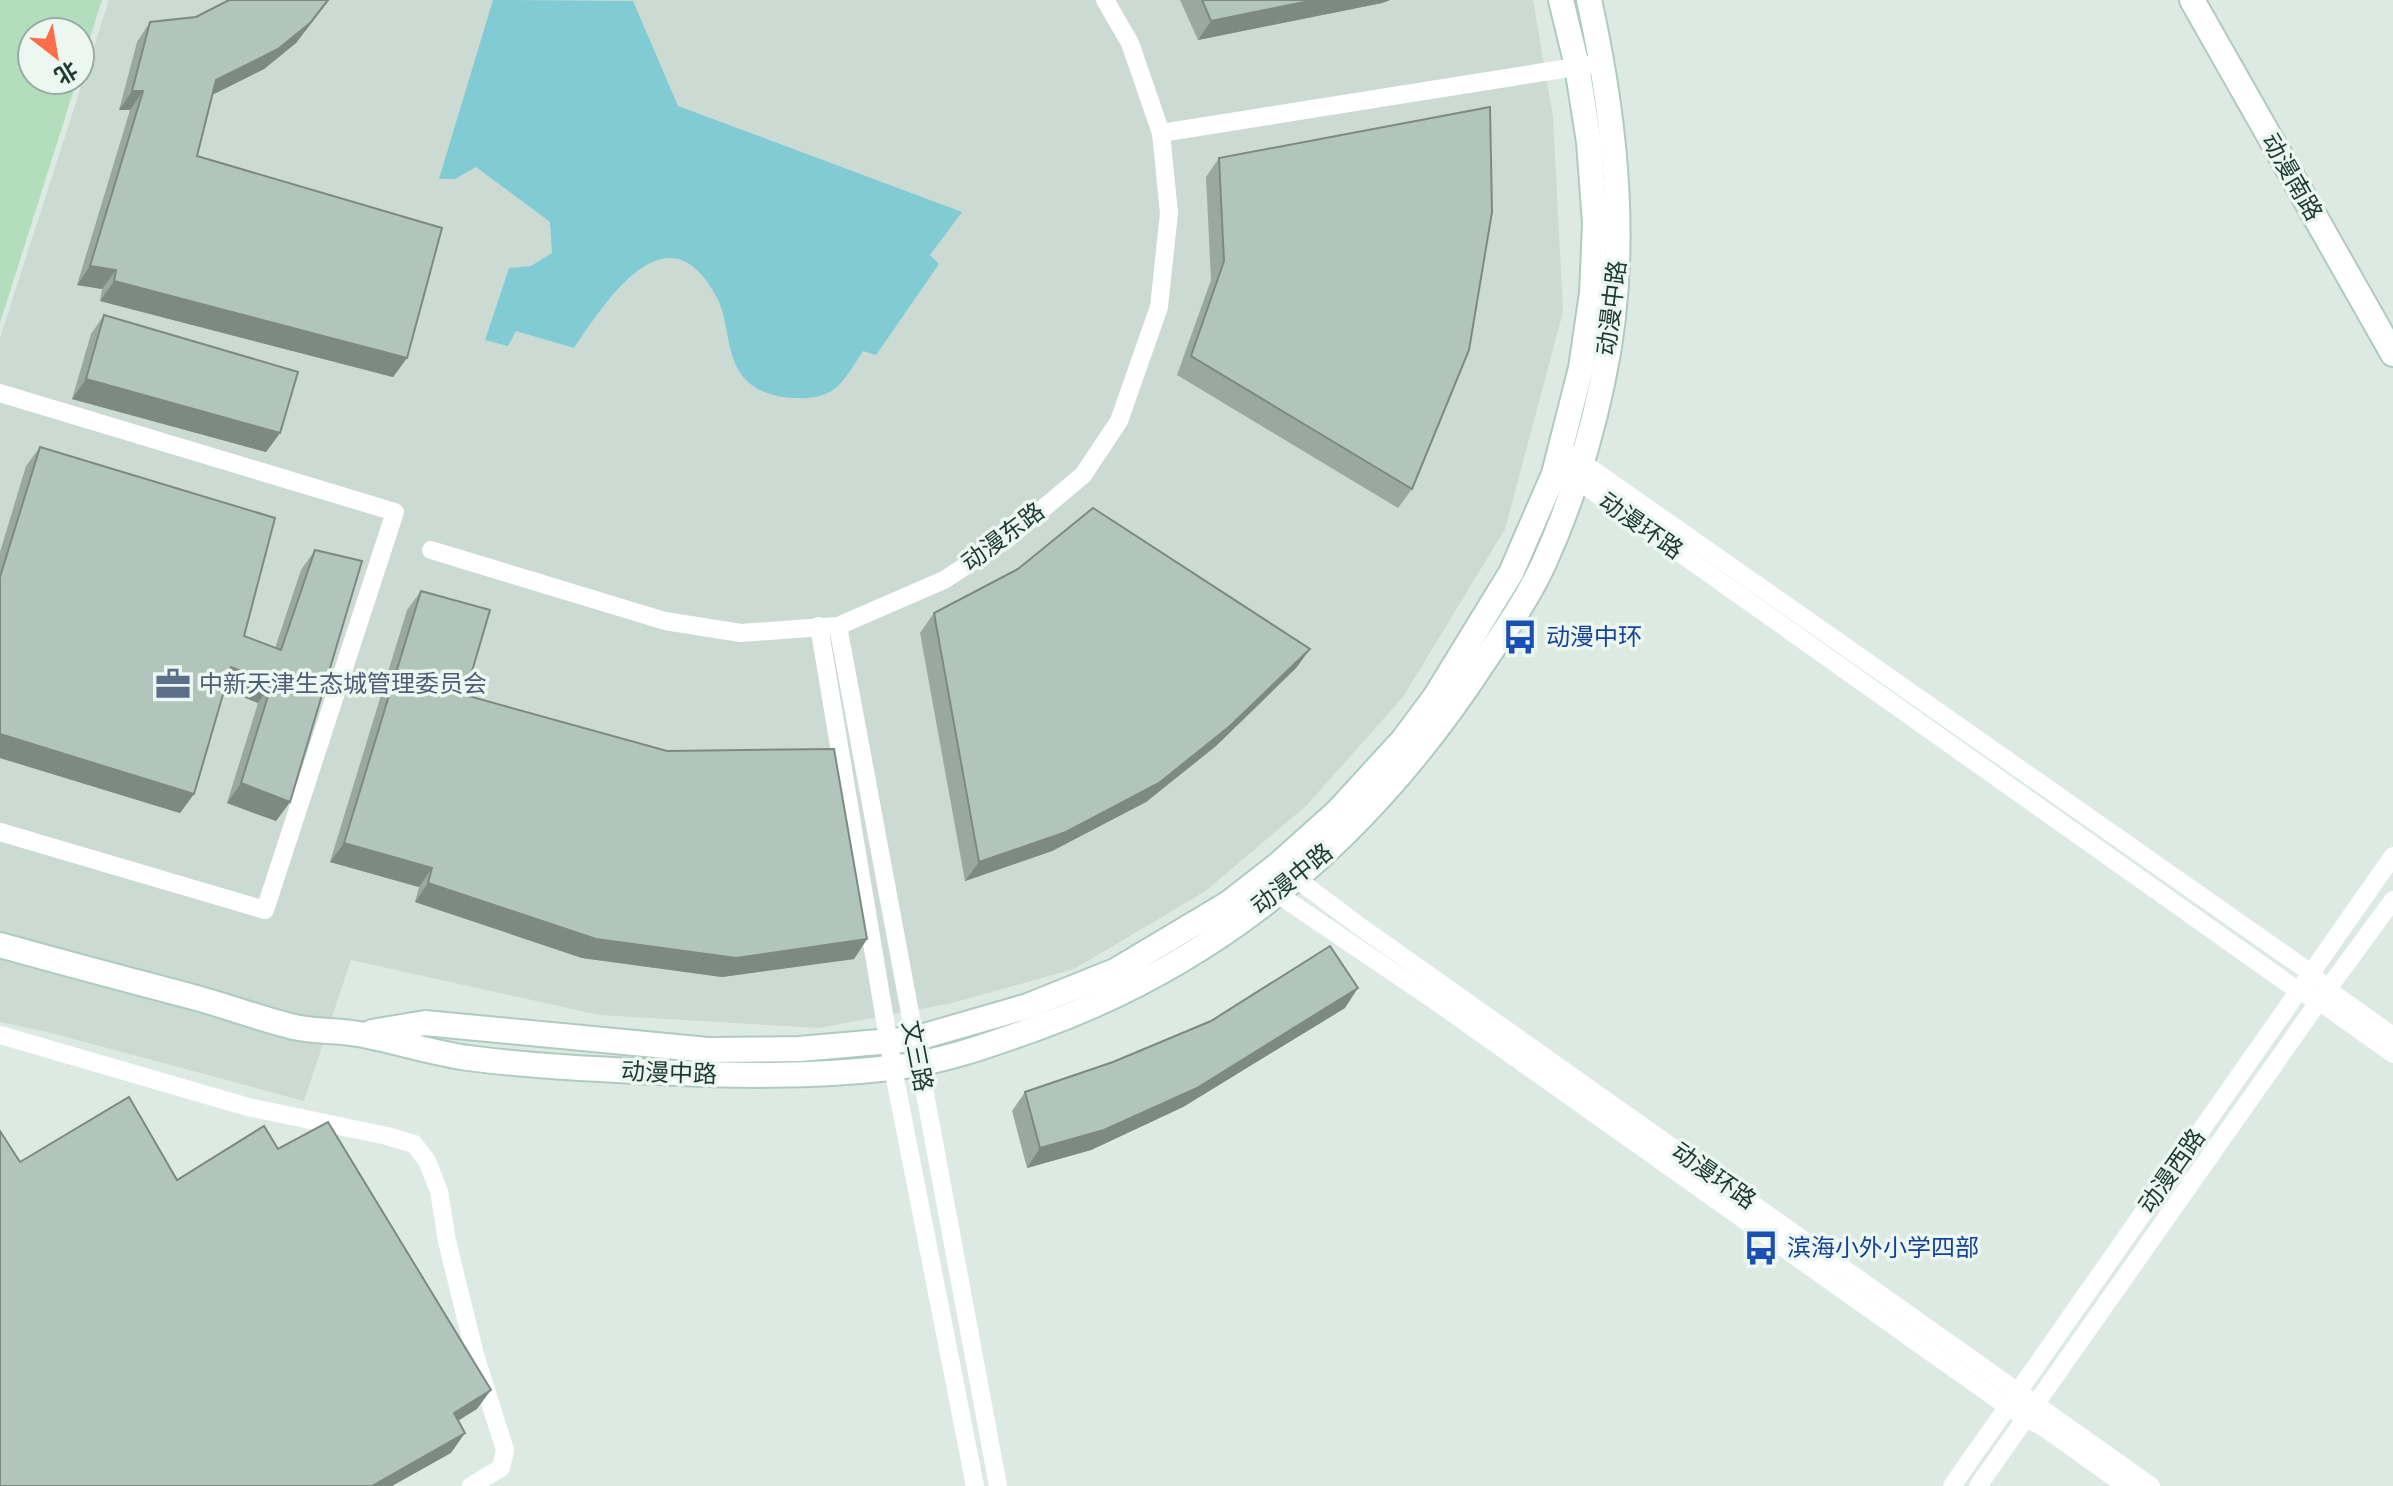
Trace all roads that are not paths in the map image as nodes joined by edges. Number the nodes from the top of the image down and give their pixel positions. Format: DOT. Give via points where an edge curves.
graph roads {
  1 [pos="1105,0"];
  2 [pos="1561,0"];
  3 [pos="1589,0"];
  4 [pos="2192,0"];
  5 [pos="1603,62"];
  6 [pos="1577,66"];
  7 [pos="1161,133"];
  8 [pos="2393,354"];
  9 [pos="0,393"];
  10 [pos="1568,466"];
  11 [pos="431,550"];
  12 [pos="829,626"];
  13 [pos="0,832"];
  14 [pos="2393,856"];
  15 [pos="1279,879"];
  16 [pos="2393,900"];
  17 [pos="0,945"];
  18 [pos="2311,973"];
  19 [pos="2297,990"];
  20 [pos="2323,995"];
  21 [pos="361,1034"];
  22 [pos="0,1035"];
  23 [pos="2393,1036"];
  24 [pos="914,1039"];
  25 [pos="889,1043"];
  26 [pos="2393,1054"];
  27 [pos="919,1064"];
  28 [pos="893,1068"];
  29 [pos="2014,1399"];
  30 [pos="2031,1411"];
  31 [pos="471,1486"];
  32 [pos="975,1486"];
  33 [pos="998,1486"];
  34 [pos="1952,1486"];
  35 [pos="1978,1486"];
  36 [pos="2126,1486"];
  37 [pos="2151,1486"];
  1 -- 7 [label="street, 动漫东路" via="1130,43"];
  2 -- 6 [label="street, 动漫中路"];
  3 -- 5 [label="street, 动漫中路"];
  4 -- 8 [label="street, 动漫南路"];
  5 -- 6 [label="street"];
  5 -- 10 [label="street, 动漫中路" via="1615,151 1619,243 1613,316 1602,384"];
  6 -- 7 [label="street"];
  6 -- 10 [label="street, 动漫中路" via="1595,223 1592,293"];
  7 -- 12 [label="street, 动漫东路" via="1169,213 1159,307 1119,421 1083,475 1007,539 944,580"];
  9 -- 13 [label="street" via="395,512 265,910"];
  10 -- 15 [label="street, 动漫中路" via="1541,569 1451,712 1359,822"];
  10 -- 18 [label="street, 动漫环路"];
  10 -- 19 [label="street, 动漫环路"];
  11 -- 12 [label="street, 动漫东路" via="665,621 741,633"];
  12 -- 24 [label="street, 文三路"];
  12 -- 25 [label="street, 文三路"];
  14 -- 18 [label="street, 动漫西路"];
  15 -- 24 [label="street, 动漫中路" via="1115,971 1028,1006"];
  15 -- 27 [label="street, 动漫中路" via="1144,982 987,1046"];
  15 -- 29 [label="street, 动漫环路"];
  16 -- 20 [label="street, 动漫西路"];
  17 -- 21 [label="street, 动漫中路" via="297,1027"];
  18 -- 19 [label="street, 动漫西路"];
  18 -- 20 [label="street, 动漫环路"];
  19 -- 20 [label="street, 动漫环路"];
  19 -- 29 [label="street, 动漫西路"];
  20 -- 23 [label="street, 动漫环路"];
  20 -- 26 [label="street, 动漫环路"];
  20 -- 30 [label="street, 动漫西路"];
  21 -- 25 [label="street, 动漫中路" via="425,1023 708,1050"];
  21 -- 28 [label="street, 动漫中路" via="463,1057 564,1069 776,1076"];
  22 -- 31 [label="street" via="248,1107 414,1144 439,1191 475,1355 505,1450 501,1468"];
  24 -- 25 [label="street, 动漫中路"];
  24 -- 27 [label="street, 文三路"];
  25 -- 28 [label="street, 文三路"];
  27 -- 28 [label="street, 动漫中路"];
  27 -- 33 [label="street, 文三路"];
  28 -- 32 [label="street, 文三路"];
  29 -- 30 [label="street, 动漫环路"];
  29 -- 34 [label="street, 动漫西路"];
  30 -- 35 [label="street, 动漫西路"];
  30 -- 36 [label="street, 动漫环路" via="2046,1429"];
  30 -- 37 [label="street, 动漫环路"];
}
